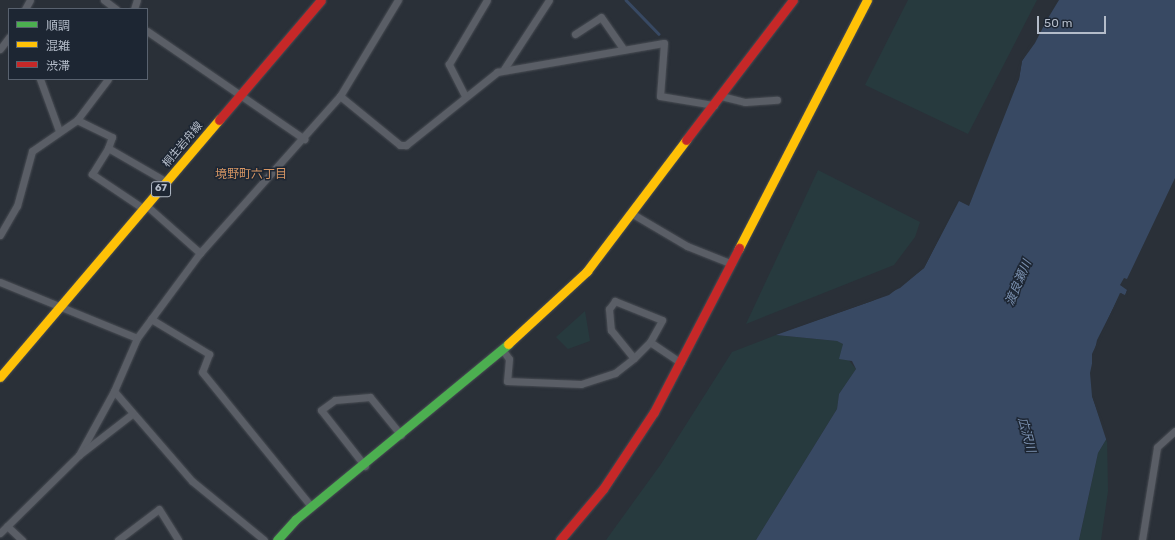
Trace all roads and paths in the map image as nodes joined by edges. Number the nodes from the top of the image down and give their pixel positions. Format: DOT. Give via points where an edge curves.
graph roads {
  1 [pos="104,0"];
  2 [pos="321,0"];
  3 [pos="398,0"];
  4 [pos="487,0"];
  5 [pos="549,0"];
  6 [pos="793,0"];
  7 [pos="867,0"];
  8 [pos="115,8"];
  9 [pos="148,32"];
  10 [pos="575,34"];
  11 [pos="624,50"];
  12 [pos="504,69"];
  13 [pos="40,80"];
  14 [pos="107,80"];
  15 [pos="240,96"];
  16 [pos="340,96"];
  17 [pos="465,96"];
  18 [pos="721,96"];
  19 [pos="777,100"];
  20 [pos="714,105"];
  21 [pos="78,120"];
  22 [pos="59,131"];
  23 [pos="304,139"];
  24 [pos="108,148"];
  25 [pos="167,182"];
  26 [pos="145,208"];
  27 [pos="631,213"];
  28 [pos="0,235"];
  29 [pos="200,254"];
  30 [pos="732,264"];
  31 [pos="0,282"];
  32 [pos="58,307"];
  33 [pos="151,319"];
  34 [pos="137,338"];
  35 [pos="650,342"];
  36 [pos="502,349"];
  37 [pos="634,358"];
  38 [pos="681,362"];
  39 [pos="0,377"];
  40 [pos="114,391"];
  41 [pos="132,414"];
  42 [pos="1175,431"];
  43 [pos="401,435"];
  44 [pos="79,455"];
  45 [pos="365,466"];
  46 [pos="311,506"];
  47 [pos="7,526"];
  48 [pos="0,533"];
  49 [pos="22,540"];
  50 [pos="118,540"];
  51 [pos="178,540"];
  52 [pos="264,540"];
  53 [pos="277,540"];
  54 [pos="560,540"];
  55 [pos="1142,540"];
  1 -- 8 [label="street"];
  2 -- 15 [label="street, 桐生岩舟線 / 67"];
  3 -- 16 [label="street"];
  4 -- 17 [label="street" via="449,64"];
  5 -- 12 [label="street" via="535,17"];
  6 -- 18 [label="street"];
  7 -- 30 [label="street"];
  9 -- 15 [label="street"];
  10 -- 11 [label="street" via="601,17"];
  11 -- 12 [label="street"];
  11 -- 20 [label="street" via="664,43 660,96"];
  12 -- 17 [label="street" via="489,76"];
  13 -- 22 [label="street"];
  14 -- 21 [label="street"];
  15 -- 23 [label="street"];
  15 -- 25 [label="street, 桐生岩舟線 / 67"];
  16 -- 17 [label="street" via="400,145 406,145"];
  16 -- 23 [label="street"];
  18 -- 19 [label="street" via="745,102"];
  18 -- 20 [label="street"];
  20 -- 27 [label="street"];
  21 -- 22 [label="street"];
  21 -- 24 [label="street" via="112,137"];
  22 -- 28 [label="street" via="32,151 17,206"];
  23 -- 29 [label="street"];
  24 -- 25 [label="street"];
  24 -- 26 [label="street" via="92,174"];
  25 -- 26 [label="street, 桐生岩舟線 / 67"];
  26 -- 29 [label="street"];
  26 -- 32 [label="street, 桐生岩舟線 / 67"];
  27 -- 30 [label="street" via="687,246"];
  27 -- 36 [label="street" via="587,271"];
  29 -- 33 [label="street"];
  30 -- 38 [label="street"];
  31 -- 32 [label="street"];
  32 -- 34 [label="street"];
  32 -- 39 [label="street, 桐生岩舟線 / 67"];
  33 -- 34 [label="street"];
  33 -- 46 [label="street" via="209,354 202,372"];
  34 -- 40 [label="street"];
  35 -- 37 [label="street"];
  35 -- 37 [label="street" via="660,318 615,301 611,304 611,330"];
  35 -- 38 [label="street"];
  36 -- 37 [label="street" via="509,359 507,381 589,383 620,371"];
  36 -- 43 [label="street"];
  38 -- 54 [label="street" via="629,452"];
  40 -- 41 [label="street"];
  40 -- 44 [label="street"];
  41 -- 44 [label="street"];
  41 -- 52 [label="street" via="192,481"];
  42 -- 55 [label="street" via="1157,447"];
  43 -- 45 [label="street"];
  43 -- 45 [label="street" via="370,397 335,400 321,410"];
  44 -- 47 [label="street"];
  45 -- 46 [label="street"];
  46 -- 53 [label="street"];
  47 -- 48 [label="street"];
  47 -- 49 [label="street"];
  50 -- 51 [label="street" via="159,509"];
}
